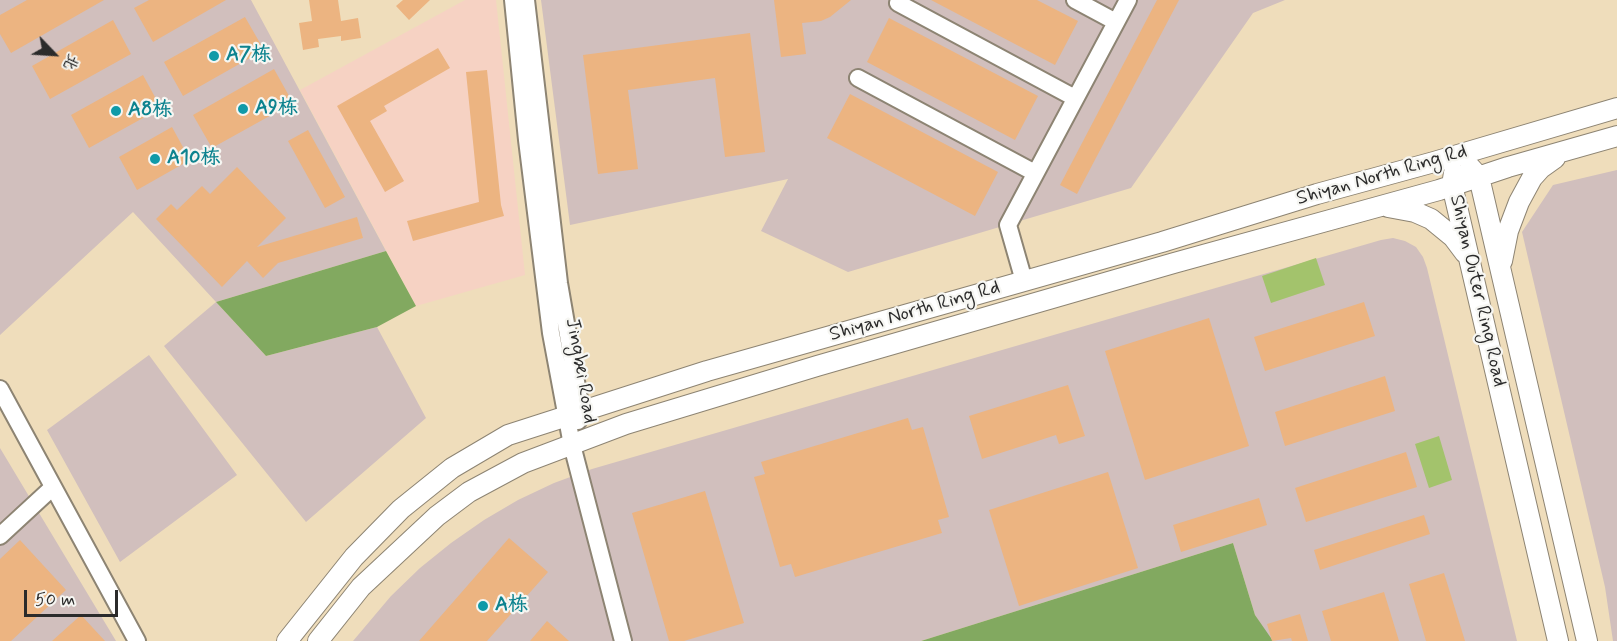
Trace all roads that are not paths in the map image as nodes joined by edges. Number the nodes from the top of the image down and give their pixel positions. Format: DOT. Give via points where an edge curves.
graph roads {
  1 [pos="513,0"];
  2 [pos="526,0"];
  3 [pos="1075,0"];
  4 [pos="1128,0"];
  5 [pos="898,3"];
  6 [pos="1116,22"];
  7 [pos="858,78"];
  8 [pos="1075,98"];
  9 [pos="1617,108"];
  10 [pos="1617,136"];
  11 [pos="1571,149"];
  12 [pos="1457,155"];
  13 [pos="1035,173"];
  14 [pos="1479,177"];
  15 [pos="1452,185"];
  16 [pos="1370,208"];
  17 [pos="1469,260"];
  18 [pos="1502,273"];
  19 [pos="1024,281"];
  20 [pos="0,389"];
  21 [pos="574,413"];
  22 [pos="572,446"];
  23 [pos="53,487"];
  24 [pos="0,536"];
  25 [pos="137,641"];
  26 [pos="286,641"];
  27 [pos="318,641"];
  28 [pos="623,641"];
  29 [pos="1558,641"];
  30 [pos="1587,641"];
  1 -- 21 [label="street, Jingbei Road" via="551,333"];
  2 -- 21 [label="street, Jingbei Road"];
  3 -- 6 [label="street"];
  4 -- 6 [label="street"];
  5 -- 8 [label="street"];
  6 -- 8 [label="street"];
  7 -- 13 [label="street"];
  8 -- 13 [label="street"];
  9 -- 12 [label="main road, Shiyan North Ring Rd"];
  10 -- 11 [label="main road, Shiyan North Ring Rd"];
  11 -- 14 [label="main road, Shiyan North Ring Rd"];
  11 -- 18 [label="main road" via="1532,178 1513,214"];
  12 -- 14 [label="main road, Shiyan Outer Ring Road"];
  12 -- 15 [label="main road, Shiyan Outer Ring Road"];
  12 -- 19 [label="main road, Shiyan North Ring Rd"];
  13 -- 19 [label="street" via="1008,225"];
  14 -- 15 [label="main road, Shiyan North Ring Rd"];
  14 -- 18 [label="main road, Shiyan Outer Ring Road"];
  15 -- 16 [label="main road, Shiyan North Ring Rd"];
  15 -- 17 [label="main road, Shiyan Outer Ring Road"];
  16 -- 17 [label="main road" via="1397,208 1431,219 1454,237"];
  16 -- 22 [label="main road, Shiyan North Ring Rd" via="817,366 626,424"];
  17 -- 29 [label="main road, Shiyan Outer Ring Road"];
  18 -- 30 [label="main road, Shiyan Outer Ring Road"];
  19 -- 21 [label="main road, Shiyan North Ring Rd"];
  20 -- 23 [label="street"];
  21 -- 22 [label="street, Jingbei Road"];
  21 -- 26 [label="main road, Shiyan North Ring Rd" via="508,435 443,475 401,509 354,557"];
  22 -- 27 [label="main road, Shiyan North Ring Rd" via="523,463 469,492 437,516 361,587"];
  22 -- 28 [label="street"];
  23 -- 24 [label="street"];
  23 -- 25 [label="street"];
}
